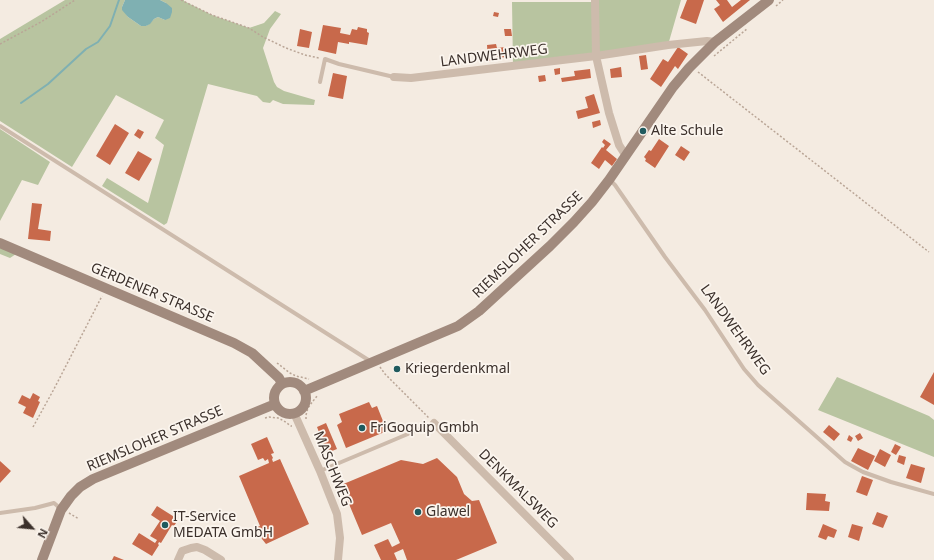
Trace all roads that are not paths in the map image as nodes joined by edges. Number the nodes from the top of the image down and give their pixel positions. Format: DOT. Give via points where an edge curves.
graph roads {
  1 [pos="595,0"];
  2 [pos="764,1"];
  3 [pos="715,42"];
  4 [pos="596,56"];
  5 [pos="394,78"];
  6 [pos="320,82"];
  7 [pos="0,126"];
  8 [pos="626,156"];
  9 [pos="610,180"];
  10 [pos="0,243"];
  11 [pos="376,365"];
  12 [pos="282,384"];
  13 [pos="304,391"];
  14 [pos="275,404"];
  15 [pos="294,413"];
  16 [pos="434,423"];
  17 [pos="320,471"];
  18 [pos="934,494"];
  19 [pos="61,510"];
  20 [pos="0,513"];
  21 [pos="42,560"];
  22 [pos="178,560"];
  23 [pos="221,560"];
  24 [pos="338,560"];
  25 [pos="570,560"];
  1 -- 4 [label="street"];
  2 -- 3 [label="main road, RIEMSLOHER STRASSE"];
  3 -- 4 [label="street, LANDWEHRWEG" via="668,45"];
  3 -- 8 [label="main road, RIEMSLOHER STRASSE" via="673,87"];
  4 -- 5 [label="street, LANDWEHRWEG"];
  4 -- 8 [label="street" via="611,120 619,145"];
  5 -- 6 [label="lane" via="325,59"];
  7 -- 11 [label="lane"];
  8 -- 9 [label="main road, RIEMSLOHER STRASSE"];
  9 -- 11 [label="main road, RIEMSLOHER STRASSE" via="574,222 479,311 458,326"];
  9 -- 18 [label="lane, LANDWEHRWEG" via="758,385 852,466 891,482"];
  10 -- 12 [label="main road, GERDENER STRASSE" via="234,343 252,353 279,378"];
  11 -- 13 [label="main road, RIEMSLOHER STRASSE"];
  12 -- 13 [label="main road" via="292,382"];
  12 -- 14 [label="main road" via="274,395"];
  13 -- 15 [label="main road" via="304,404"];
  14 -- 15 [label="main road" via="285,414"];
  14 -- 19 [label="main road, RIEMSLOHER STRASSE" via="93,479 70,496"];
  15 -- 17 [label="street, MASCHWEG"];
  16 -- 17 [label="lane"];
  16 -- 25 [label="street, DENKMALSWEG"];
  17 -- 24 [label="street, MASCHWEG" via="337,514 340,538"];
  19 -- 20 [label="lane" via="54,503"];
  19 -- 21 [label="main road, RIEMSLOHER STRASSE"];
  22 -- 23 [label="street" via="182,552 197,547"];
}
